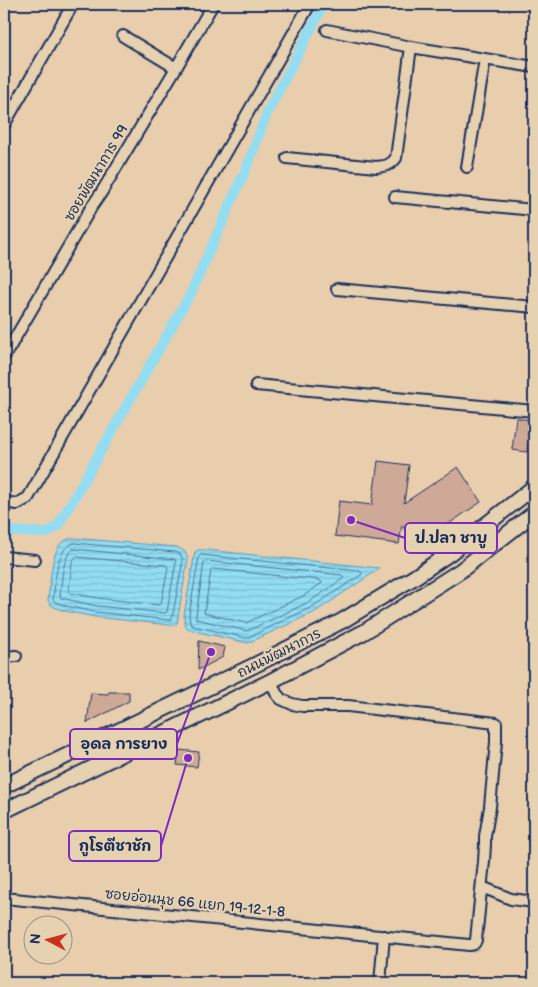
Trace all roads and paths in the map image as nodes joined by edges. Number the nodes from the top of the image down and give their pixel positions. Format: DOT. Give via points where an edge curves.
graph roads {
  1 [pos="73,4"];
  2 [pos="213,4"];
  3 [pos="310,4"];
  4 [pos="327,30"];
  5 [pos="123,36"];
  6 [pos="411,47"];
  7 [pos="485,59"];
  8 [pos="534,67"];
  9 [pos="176,68"];
  10 [pos="4,125"];
  11 [pos="287,158"];
  12 [pos="467,167"];
  13 [pos="395,197"];
  14 [pos="534,210"];
  15 [pos="337,289"];
  16 [pos="534,307"];
  17 [pos="4,357"];
  18 [pos="256,384"];
  19 [pos="534,411"];
  20 [pos="534,487"];
  21 [pos="4,502"];
  22 [pos="534,513"];
  23 [pos="4,557"];
  24 [pos="35,560"];
  25 [pos="16,656"];
  26 [pos="4,658"];
  27 [pos="271,681"];
  28 [pos="4,786"];
  29 [pos="4,811"];
  30 [pos="482,887"];
  31 [pos="4,898"];
  32 [pos="534,902"];
  33 [pos="384,936"];
  34 [pos="380,983"];
  1 -- 10 [label="street"];
  2 -- 9 [label="street, ซอยพัฒนาการ 99"];
  3 -- 21 [label="street" via="28,498 17,504"];
  4 -- 6 [label="street"];
  5 -- 9 [label="street"];
  6 -- 7 [label="street"];
  6 -- 11 [label="street" via="396,158 392,163 376,167"];
  7 -- 8 [label="street"];
  7 -- 12 [label="street"];
  9 -- 17 [label="street, ซอยพัฒนาการ 99"];
  13 -- 14 [label="street"];
  15 -- 16 [label="street"];
  18 -- 19 [label="street"];
  20 -- 28 [label="main road, ถนนพัฒนาการ" via="450,553 342,621"];
  22 -- 27 [label="main road, ถนนพัฒนาการ" via="460,571 364,632"];
  23 -- 24 [label="street"];
  25 -- 26 [label="street"];
  27 -- 29 [label="main road, ถนนพัฒนาการ"];
  27 -- 30 [label="street" via="281,699 302,706 348,706 496,723"];
  30 -- 32 [label="street" via="511,899"];
  30 -- 33 [label="street, ซอยอ่อนนุช 66 แยก 19-12-1-8" via="473,945"];
  31 -- 33 [label="street, ซอยอ่อนนุช 66 แยก 19-12-1-8"];
  33 -- 34 [label="street"];
}
